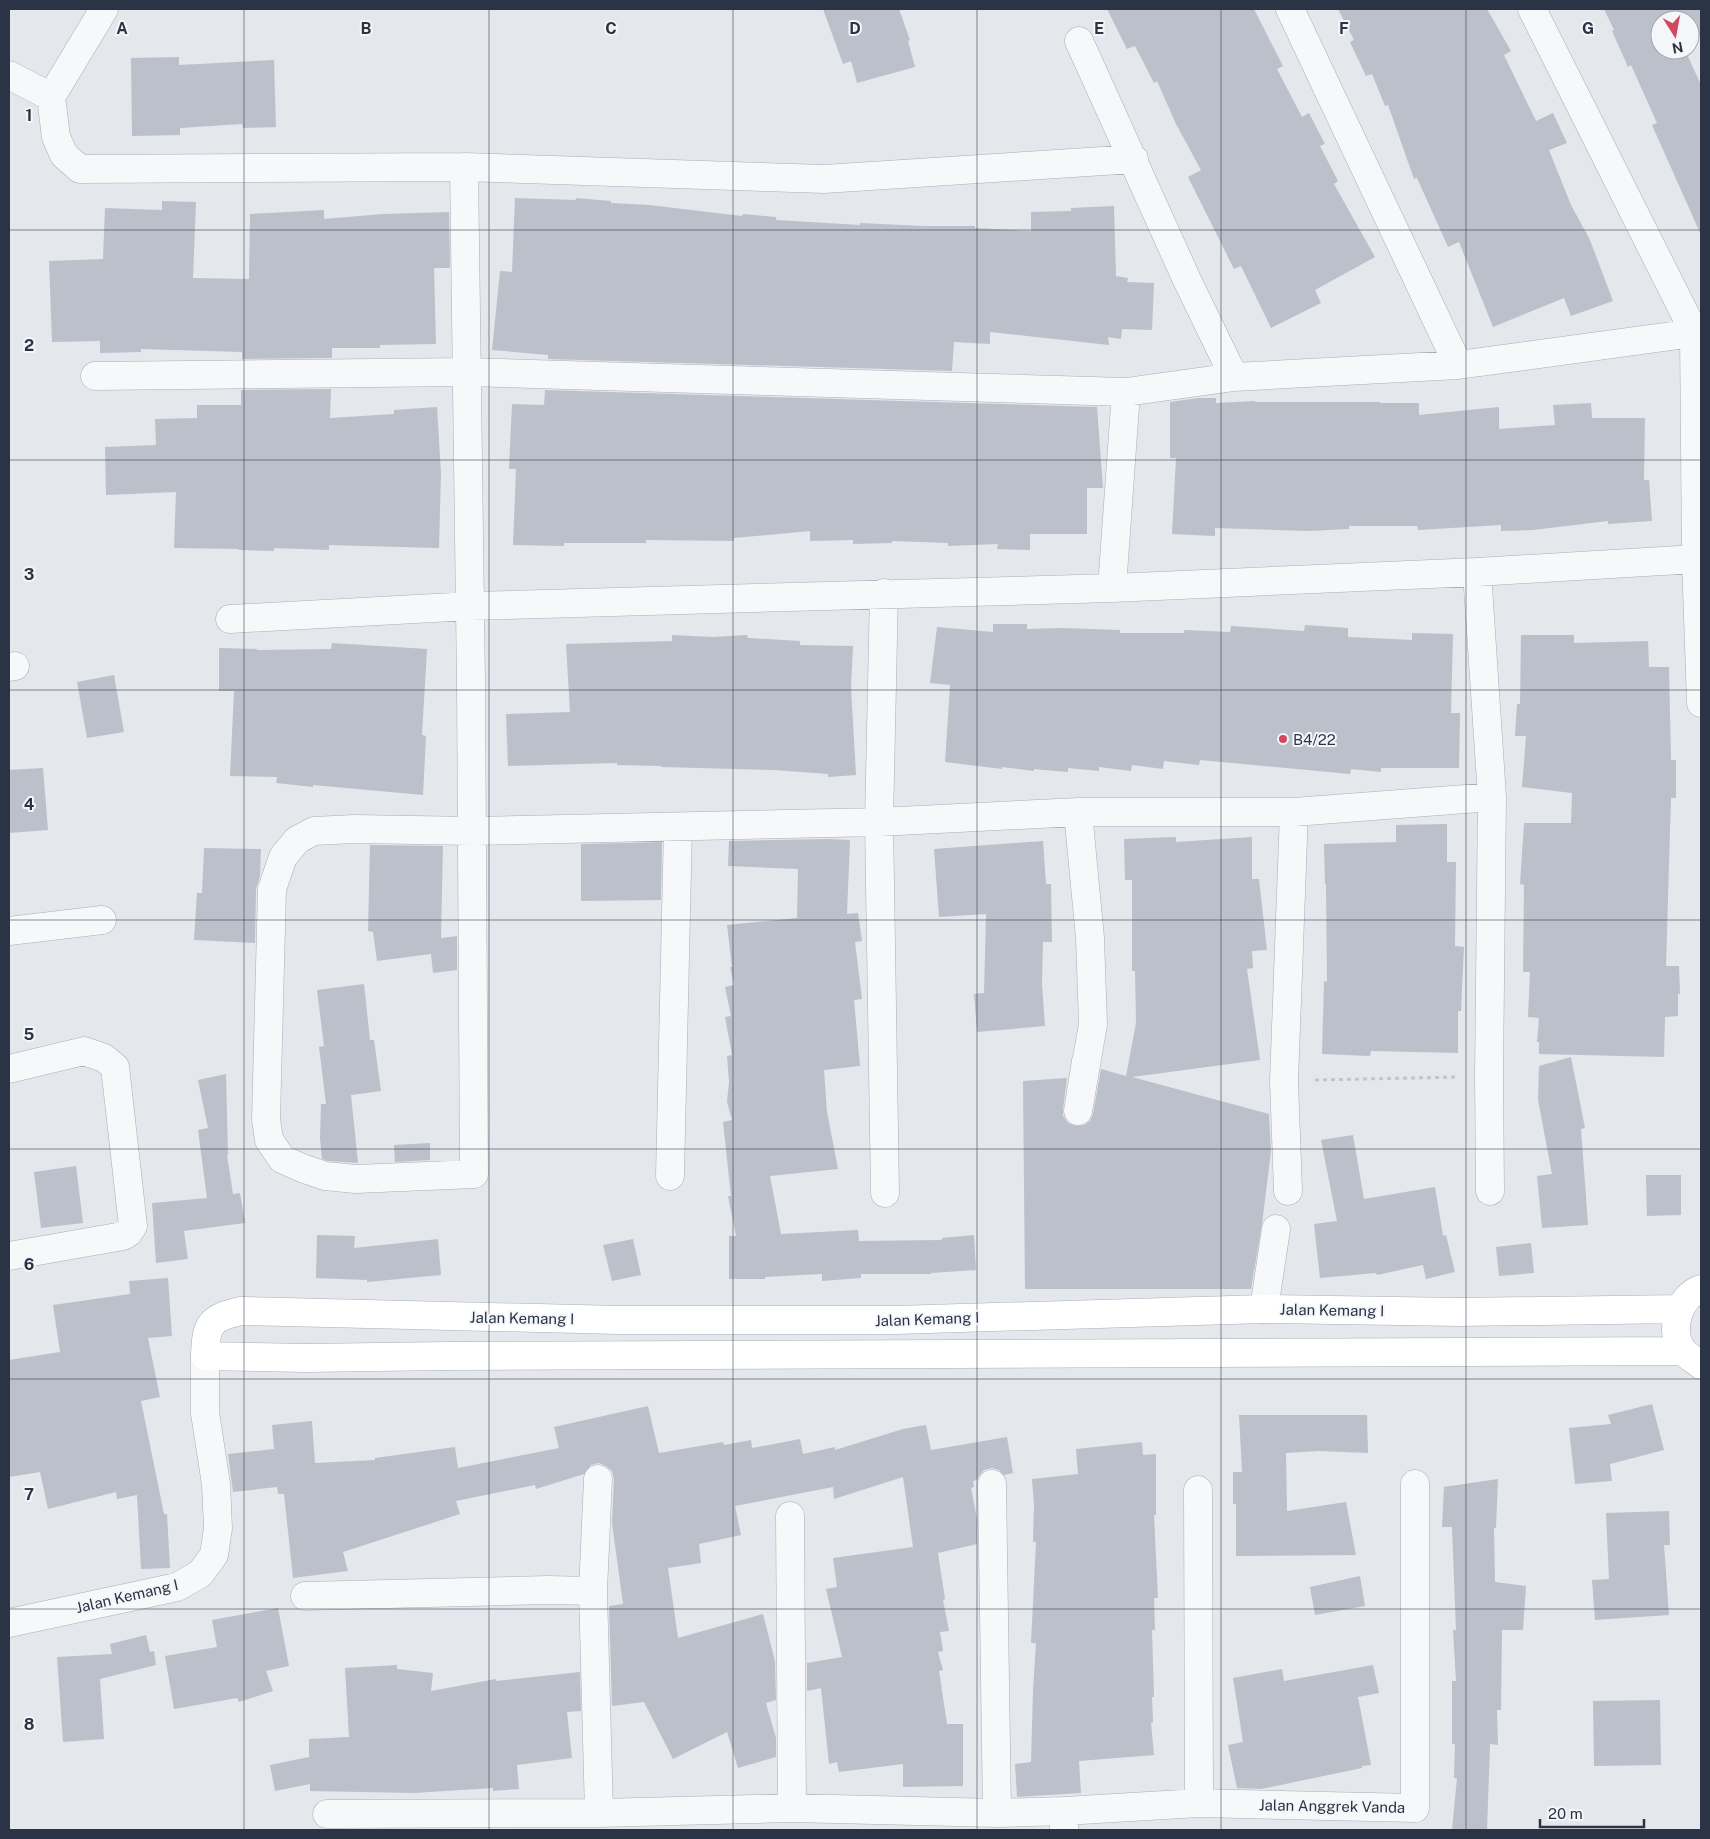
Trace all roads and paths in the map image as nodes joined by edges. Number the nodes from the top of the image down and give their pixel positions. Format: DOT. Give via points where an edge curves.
graph roads {
  1 [pos="104,9"];
  2 [pos="1290,9"];
  3 [pos="1532,9"];
  4 [pos="1079,41"];
  5 [pos="9,75"];
  6 [pos="51,97"];
  7 [pos="1134,159"];
  8 [pos="464,167"];
  9 [pos="1698,332"];
  10 [pos="1458,364"];
  11 [pos="468,372"];
  12 [pos="95,376"];
  13 [pos="1234,377"];
  14 [pos="1126,392"];
  15 [pos="1696,559"];
  16 [pos="1477,572"];
  17 [pos="1112,588"];
  18 [pos="884,593"];
  19 [pos="471,606"];
  20 [pos="230,618"];
  21 [pos="1701,703"];
  22 [pos="1492,797"];
  23 [pos="1078,812"];
  24 [pos="1294,812"];
  25 [pos="879,822"];
  26 [pos="678,826"];
  27 [pos="473,831"];
  28 [pos="102,920"];
  29 [pos="9,931"];
  30 [pos="1086,1061"];
  31 [pos="9,1069"];
  32 [pos="1489,1076"];
  33 [pos="1284,1080"];
  34 [pos="670,1176"];
  35 [pos="1288,1191"];
  36 [pos="1490,1191"];
  37 [pos="884,1193"];
  38 [pos="1276,1229"];
  39 [pos="9,1256"];
  40 [pos="1701,1289"];
  41 [pos="1264,1309"];
  42 [pos="1680,1309"];
  43 [pos="205,1356"];
  44 [pos="1692,1358"];
  45 [pos="598,1479"];
  46 [pos="992,1484"];
  47 [pos="1415,1484"];
  48 [pos="1198,1490"];
  49 [pos="790,1516"];
  50 [pos="593,1591"];
  51 [pos="305,1596"];
  52 [pos="9,1623"];
  53 [pos="1199,1803"];
  54 [pos="792,1808"];
  55 [pos="599,1813"];
  56 [pos="998,1813"];
  57 [pos="327,1814"];
  58 [pos="1414,1819"];
  59 [pos="1064,1821"];
  1 -- 6 [label="street"];
  2 -- 10 [label="street"];
  3 -- 9 [label="street"];
  4 -- 7 [label="street"];
  5 -- 6 [label="street"];
  6 -- 8 [label="street" via="56,137 64,155 80,169"];
  7 -- 8 [label="street" via="824,179"];
  7 -- 13 [label="street"];
  8 -- 11 [label="street"];
  9 -- 10 [label="street"];
  9 -- 15 [label="street"];
  10 -- 13 [label="street"];
  11 -- 12 [label="street"];
  11 -- 14 [label="street"];
  11 -- 19 [label="street"];
  13 -- 14 [label="street"];
  14 -- 17 [label="street"];
  15 -- 16 [label="street"];
  15 -- 21 [label="street"];
  16 -- 17 [label="street"];
  16 -- 22 [label="street"];
  17 -- 18 [label="street"];
  18 -- 19 [label="street"];
  18 -- 25 [label="street"];
  19 -- 20 [label="street"];
  19 -- 27 [label="street"];
  22 -- 24 [label="street"];
  22 -- 32 [label="street"];
  23 -- 24 [label="street"];
  23 -- 25 [label="street"];
  23 -- 30 [label="street" via="1093,1024"];
  24 -- 33 [label="street"];
  25 -- 26 [label="street"];
  25 -- 37 [label="street"];
  26 -- 27 [label="street"];
  26 -- 34 [label="street"];
  27 -- 27 [label="street" via="314,831 296,840 283,857 272,889 266,1119 269,1140 282,1159 325,1176 356,1180 474,1174"];
  28 -- 29 [label="street"];
  31 -- 39 [label="street" via="84,1051 104,1058 115,1067 133,1226 123,1236"];
  32 -- 33 [label="path"];
  32 -- 36 [label="street"];
  33 -- 35 [label="street"];
  38 -- 41 [label="street"];
  40 -- 42 [label="street" via="1687,1298"];
  41 -- 42 [label="street, Jalan Kemang I" via="1460,1312"];
  41 -- 43 [label="street, Jalan Kemang I" via="895,1320 609,1320 241,1311 218,1317 210,1325"];
  42 -- 44 [label="street" via="1676,1338"];
  43 -- 44 [label="street" via="1386,1351"];
  43 -- 52 [label="street, Jalan Kemang I" via="205,1412 216,1484 218,1528 214,1555 200,1574 177,1587"];
  45 -- 50 [label="street"];
  46 -- 56 [label="street"];
  47 -- 58 [label="street, Jalan Anggrek Vanda"];
  48 -- 53 [label="street"];
  49 -- 54 [label="street"];
  50 -- 51 [label="street"];
  50 -- 55 [label="street"];
  53 -- 58 [label="street, Jalan Anggrek Vanda"];
  53 -- 59 [label="street, Jalan Anggrek Vanda"];
  54 -- 55 [label="street, Jalan Anggrek Vanda"];
  54 -- 56 [label="street, Jalan Anggrek Vanda"];
  55 -- 57 [label="street, Jalan Anggrek Vanda"];
  56 -- 59 [label="street, Jalan Anggrek Vanda"];
}
